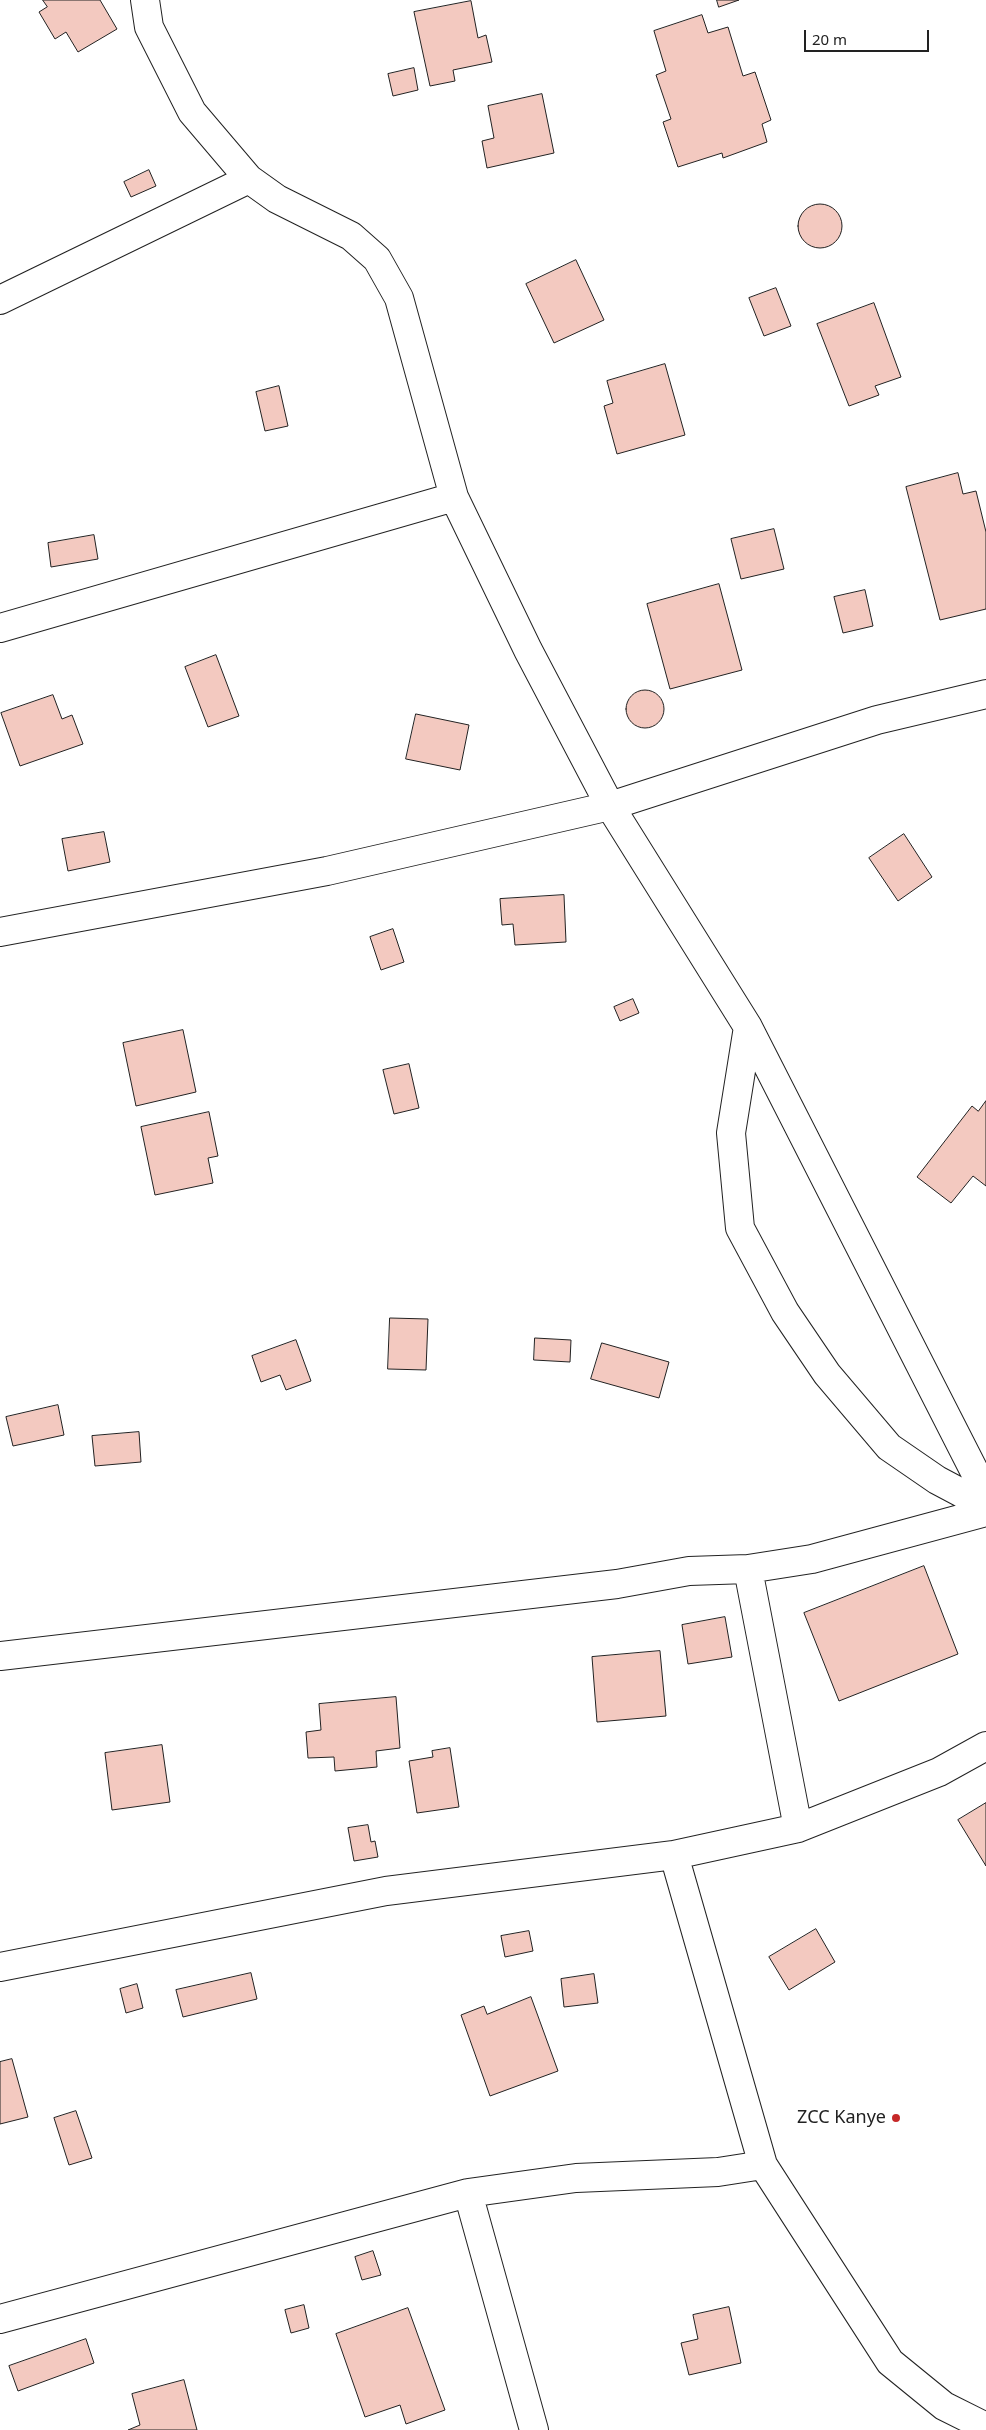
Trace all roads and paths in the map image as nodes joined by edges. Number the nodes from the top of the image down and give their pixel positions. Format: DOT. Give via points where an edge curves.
graph roads {
  1 [pos="145,0"];
  2 [pos="248,179"];
  3 [pos="0,300"];
  4 [pos="454,497"];
  5 [pos="0,628"];
  6 [pos="986,694"];
  7 [pos="610,806"];
  8 [pos="0,932"];
  9 [pos="748,1027"];
  10 [pos="986,1494"];
  11 [pos="986,1506"];
  12 [pos="986,1512"];
  13 [pos="748,1569"];
  14 [pos="0,1656"];
  15 [pos="986,1746"];
  16 [pos="798,1828"];
  17 [pos="674,1856"];
  18 [pos="0,1967"];
  19 [pos="763,2165"];
  20 [pos="468,2193"];
  21 [pos="0,2319"];
  22 [pos="986,2427"];
  23 [pos="534,2430"];
  1 -- 2 [label="street" via="149,27 192,112"];
  2 -- 3 [label="street"];
  2 -- 4 [label="street" via="277,199 351,236 377,260 399,298"];
  4 -- 5 [label="street"];
  4 -- 7 [label="street" via="528,650"];
  6 -- 7 [label="street" via="877,720"];
  7 -- 8 [label="street" via="327,870"];
  7 -- 9 [label="street"];
  9 -- 10 [label="street"];
  9 -- 11 [label="street" via="731,1133 740,1228 785,1312 816,1359 889,1447 937,1480"];
  12 -- 13 [label="street" via="812,1559"];
  13 -- 14 [label="street" via="690,1571 617,1584"];
  13 -- 16 [label="street"];
  15 -- 16 [label="street" via="938,1772"];
  16 -- 17 [label="street"];
  17 -- 18 [label="street" via="386,1891"];
  17 -- 19 [label="street"];
  19 -- 20 [label="street" via="718,2172 576,2178"];
  19 -- 22 [label="street" via="890,2362 944,2406"];
  20 -- 21 [label="street"];
  20 -- 23 [label="street"];
}
